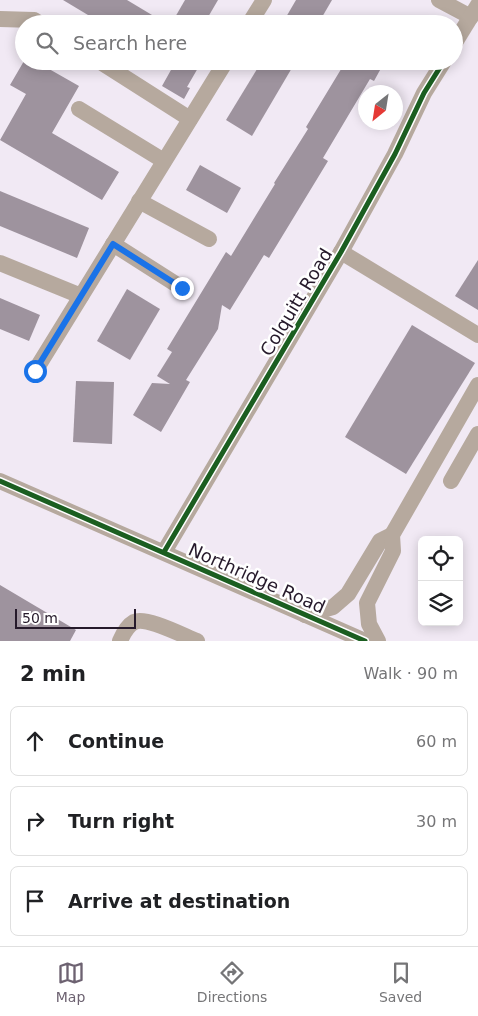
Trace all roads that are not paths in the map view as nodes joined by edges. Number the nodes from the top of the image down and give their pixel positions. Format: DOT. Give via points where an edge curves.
graph roads {
  1 [pos="264,0"];
  2 [pos="440,0"];
  3 [pos="474,11"];
  4 [pos="255,15"];
  5 [pos="0,19"];
  6 [pos="15,19"];
  7 [pos="463,29"];
  8 [pos="113,70"];
  9 [pos="220,70"];
  10 [pos="438,70"];
  11 [pos="79,109"];
  12 [pos="190,119"];
  13 [pos="164,161"];
  14 [pos="139,201"];
  15 [pos="209,239"];
  16 [pos="113,244"];
  17 [pos="342,252"];
  18 [pos="0,263"];
  19 [pos="182,288"];
  20 [pos="81,296"];
  21 [pos="478,335"];
  22 [pos="35,371"];
  23 [pos="478,385"];
  24 [pos="478,434"];
  25 [pos="430,469"];
  26 [pos="0,481"];
  27 [pos="392,535"];
  28 [pos="164,552"];
  29 [pos="305,614"];
  30 [pos="338,636"];
  31 [pos="120,641"];
  32 [pos="196,641"];
  33 [pos="365,641"];
  34 [pos="378,641"];
  1 -- 4 [label="street"];
  2 -- 3 [label="street"];
  3 -- 7 [label="street"];
  5 -- 6 [label="street"];
  8 -- 12 [label="street"];
  9 -- 12 [label="street"];
  10 -- 17 [label="street, Colquitt Road"];
  11 -- 13 [label="street"];
  12 -- 13 [label="street"];
  13 -- 14 [label="street"];
  14 -- 15 [label="street"];
  14 -- 16 [label="street"];
  16 -- 19 [label="street"];
  16 -- 20 [label="street"];
  17 -- 21 [label="street"];
  17 -- 28 [label="street, Colquitt Road"];
  18 -- 20 [label="street"];
  20 -- 22 [label="street"];
  23 -- 25 [label="street"];
  24 -- 25 [label="street" via="457,484"];
  25 -- 27 [label="street"];
  26 -- 28 [label="street, Northridge Road"];
  27 -- 29 [label="street" via="380,541 348,594 333,606"];
  27 -- 34 [label="street" via="393,551 368,603 369,624"];
  28 -- 29 [label="street, Northridge Road"];
  29 -- 30 [label="street, Northridge Road"];
  30 -- 33 [label="street, Northridge Road"];
  31 -- 32 [label="street" via="132,622 143,621"];
}
